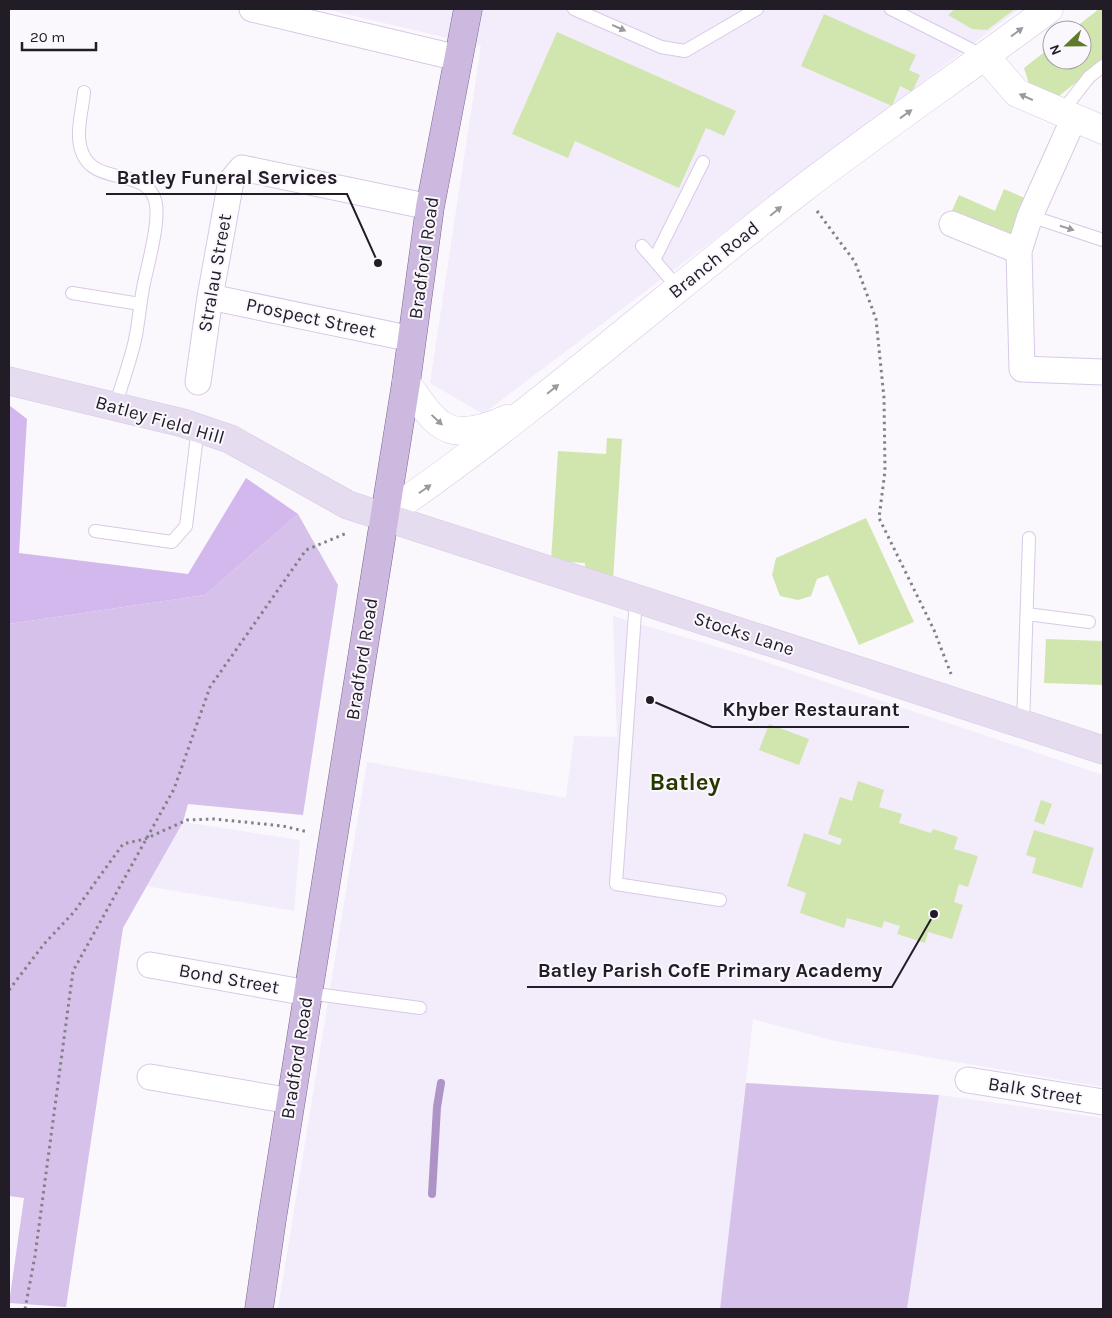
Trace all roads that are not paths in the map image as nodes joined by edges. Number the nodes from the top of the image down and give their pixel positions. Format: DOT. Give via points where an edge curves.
graph roads {
  1 [pos="468,9"];
  2 [pos="574,9"];
  3 [pos="757,9"];
  4 [pos="891,9"];
  5 [pos="1049,9"];
  6 [pos="265,10"];
  7 [pos="985,56"];
  8 [pos="458,58"];
  9 [pos="1103,66"];
  10 [pos="84,92"];
  11 [pos="1067,115"];
  12 [pos="1103,130"];
  13 [pos="703,162"];
  14 [pos="430,207"];
  15 [pos="1030,216"];
  16 [pos="952,224"];
  17 [pos="1103,240"];
  18 [pos="642,246"];
  19 [pos="1019,250"];
  20 [pos="654,260"];
  21 [pos="678,289"];
  22 [pos="72,293"];
  23 [pos="210,297"];
  24 [pos="140,304"];
  25 [pos="412,339"];
  26 [pos="1103,372"];
  27 [pos="9,381"];
  28 [pos="198,382"];
  29 [pos="406,383"];
  30 [pos="115,406"];
  31 [pos="525,412"];
  32 [pos="198,428"];
  33 [pos="384,516"];
  34 [pos="96,531"];
  35 [pos="1029,538"];
  36 [pos="636,599"];
  37 [pos="1027,614"];
  38 [pos="1089,622"];
  39 [pos="1023,725"];
  40 [pos="1103,750"];
  41 [pos="720,900"];
  42 [pos="150,965"];
  43 [pos="308,993"];
  44 [pos="420,1008"];
  45 [pos="150,1077"];
  46 [pos="968,1080"];
  47 [pos="291,1101"];
  48 [pos="1103,1102"];
  49 [pos="260,1309"];
  1 -- 8 [label="main road, Bradford Road"];
  2 -- 3 [label="lane, one-way" via="661,47 685,51"];
  4 -- 7 [label="lane"];
  7 -- 5 [label="street, Branch Road, one-way"];
  6 -- 8 [label="street"];
  11 -- 7 [label="street, one-way" via="1016,93"];
  21 -- 7 [label="street, Branch Road, one-way" via="802,190"];
  8 -- 14 [label="main road, Bradford Road"];
  9 -- 11 [label="lane" via="1089,78"];
  10 -- 24 [label="lane" via="79,138 84,154 101,172 138,181 155,200 152,246"];
  11 -- 12 [label="street"];
  11 -- 15 [label="street"];
  13 -- 20 [label="lane"];
  14 -- 23 [label="street, Stralau Street" via="242,168 231,181"];
  14 -- 25 [label="main road, Bradford Road"];
  15 -- 17 [label="lane, one-way"];
  15 -- 19 [label="street"];
  16 -- 19 [label="street"];
  18 -- 20 [label="lane"];
  19 -- 26 [label="street" via="1022,368"];
  20 -- 21 [label="lane"];
  31 -- 21 [label="street, Branch Road, one-way"];
  22 -- 24 [label="lane"];
  23 -- 25 [label="street, Prospect Street"];
  23 -- 28 [label="street, Stralau Street"];
  24 -- 30 [label="lane" via="135,340"];
  25 -- 29 [label="main road, Bradford Road"];
  27 -- 30 [label="main road, Batley Field Hill"];
  29 -- 31 [label="street, one-way" via="439,424 457,430 484,429"];
  29 -- 33 [label="main road, Bradford Road"];
  30 -- 32 [label="main road, Batley Field Hill"];
  33 -- 31 [label="street, Branch Road, one-way"];
  32 -- 33 [label="main road, Batley Field Hill" via="230,439 348,505"];
  32 -- 34 [label="lane" via="186,526 176,538 172,542"];
  33 -- 36 [label="main road, Stocks Lane"];
  33 -- 43 [label="main road, Bradford Road"];
  35 -- 37 [label="lane"];
  36 -- 39 [label="main road, Stocks Lane"];
  36 -- 41 [label="lane" via="616,884"];
  37 -- 38 [label="lane"];
  37 -- 39 [label="lane"];
  39 -- 40 [label="main road, Stocks Lane"];
  42 -- 43 [label="street, Bond Street"];
  43 -- 44 [label="lane"];
  43 -- 47 [label="main road, Bradford Road"];
  45 -- 47 [label="street"];
  46 -- 48 [label="street, Balk Street"];
  47 -- 49 [label="main road, Bradford Road"];
}
